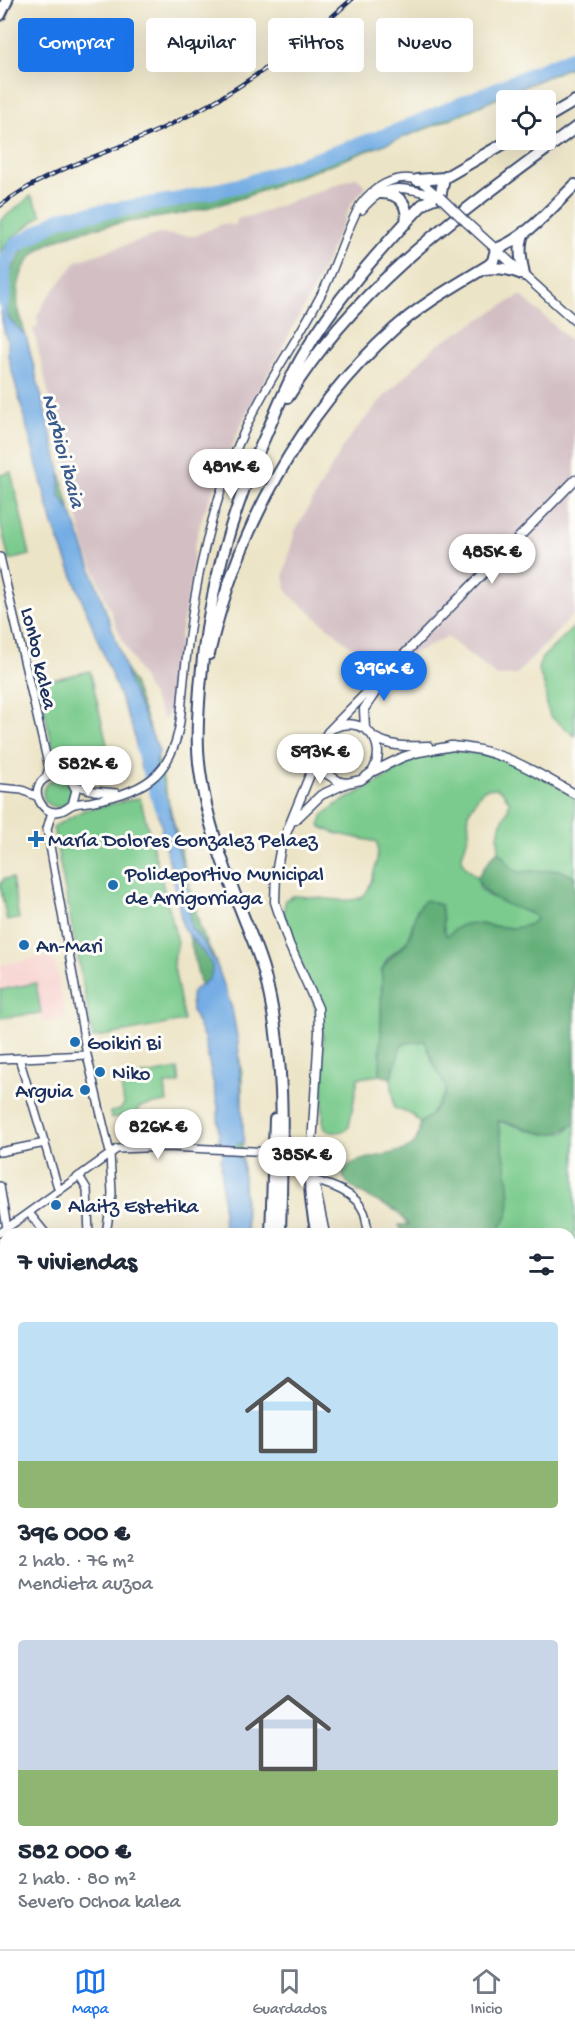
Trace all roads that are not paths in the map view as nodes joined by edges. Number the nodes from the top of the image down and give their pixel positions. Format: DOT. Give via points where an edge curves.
graph roads {
  1 [pos="7,0"];
  2 [pos="0,15"];
  3 [pos="575,101"];
  4 [pos="556,112"];
  5 [pos="575,128"];
  6 [pos="496,148"];
  7 [pos="444,178"];
  8 [pos="417,180"];
  9 [pos="575,185"];
  10 [pos="381,193"];
  11 [pos="440,197"];
  12 [pos="406,223"];
  13 [pos="525,232"];
  14 [pos="347,235"];
  15 [pos="496,249"];
  16 [pos="483,269"];
  17 [pos="524,275"];
  18 [pos="575,321"];
  19 [pos="267,430"];
  20 [pos="575,480"];
  21 [pos="0,557"];
  22 [pos="390,672"];
  23 [pos="199,698"];
  24 [pos="365,729"];
  25 [pos="328,732"];
  26 [pos="373,737"];
  27 [pos="453,746"];
  28 [pos="319,753"];
  29 [pos="49,768"];
  30 [pos="372,772"];
  31 [pos="55,774"];
  32 [pos="46,777"];
  33 [pos="40,783"];
  34 [pos="347,783"];
  35 [pos="74,785"];
  36 [pos="0,788"];
  37 [pos="22,790"];
  38 [pos="125,793"];
  39 [pos="575,794"];
  40 [pos="38,797"];
  41 [pos="72,805"];
  42 [pos="52,812"];
  43 [pos="291,825"];
  44 [pos="278,1047"];
  45 [pos="87,1055"];
  46 [pos="19,1058"];
  47 [pos="0,1059"];
  48 [pos="45,1143"];
  49 [pos="0,1152"];
  50 [pos="273,1152"];
  51 [pos="110,1153"];
  52 [pos="311,1157"];
  53 [pos="79,1176"];
  54 [pos="313,1180"];
  55 [pos="0,1186"];
  56 [pos="59,1191"];
  57 [pos="29,1213"];
  58 [pos="7,1228"];
  59 [pos="41,1228"];
  60 [pos="89,1228"];
  61 [pos="107,1228"];
  62 [pos="271,1228"];
  63 [pos="280,1228"];
  64 [pos="316,1228"];
  65 [pos="324,1228"];
  66 [pos="367,1228"];
  67 [pos="0,1622"];
  68 [pos="0,1631"];
  1 -- 2 [label="main road"];
  3 -- 4 [label="main road"];
  5 -- 19 [label="main road" via="439,231 373,289 330,336"];
  6 -- 7 [label="main road"];
  7 -- 8 [label="main road"];
  7 -- 11 [label="main road"];
  8 -- 11 [label="street"];
  8 -- 14 [label="street" via="383,184 367,195"];
  9 -- 13 [label="main road"];
  10 -- 11 [label="street" via="402,187"];
  10 -- 12 [label="main road" via="398,195 406,208"];
  10 -- 14 [label="street" via="363,208"];
  11 -- 12 [label="main road" via="422,206"];
  11 -- 15 [label="street, bridge"];
  12 -- 19 [label="main road" via="326,320 292,374"];
  13 -- 15 [label="main road"];
  13 -- 17 [label="main road" via="520,254"];
  14 -- 38 [label="street" via="326,286 249,421 211,519 202,555 180,728 171,755 147,782"];
  15 -- 16 [label="main road" via="493,261"];
  15 -- 17 [label="street"];
  16 -- 17 [label="main road" via="502,268"];
  16 -- 23 [label="main road" via="394,329 312,418 238,555 215,625"];
  17 -- 18 [label="street"];
  19 -- 23 [label="main road" via="240,494 221,557 207,624"];
  20 -- 22 [label="street"];
  21 -- 29 [label="street, Lonbo kalea"];
  22 -- 24 [label="street" via="364,709"];
  22 -- 25 [label="street"];
  23 -- 44 [label="main road" via="200,769 207,810 264,972"];
  24 -- 25 [label="street" via="346,724"];
  24 -- 26 [label="street"];
  25 -- 28 [label="street"];
  26 -- 27 [label="street" via="403,747"];
  26 -- 30 [label="street" via="378,755"];
  27 -- 30 [label="street" via="403,757"];
  27 -- 39 [label="street" via="506,757"];
  28 -- 34 [label="street" via="327,774"];
  28 -- 43 [label="street"];
  29 -- 31 [label="street"];
  29 -- 32 [label="street"];
  30 -- 34 [label="street"];
  31 -- 32 [label="street"];
  31 -- 35 [label="street" via="64,775"];
  32 -- 33 [label="street"];
  33 -- 37 [label="street"];
  33 -- 40 [label="street"];
  34 -- 43 [label="street" via="321,795"];
  35 -- 38 [label="street"];
  35 -- 41 [label="street" via="76,796"];
  36 -- 37 [label="street"];
  37 -- 40 [label="street"];
  38 -- 41 [label="street"];
  40 -- 42 [label="street" via="43,807"];
  41 -- 42 [label="street"];
  42 -- 45 [label="street" via="47,829"];
  43 -- 52 [label="street" via="281,846 275,902 318,1008"];
  44 -- 50 [label="main road"];
  44 -- 63 [label="main road" via="282,1104"];
  45 -- 46 [label="street"];
  45 -- 51 [label="street"];
  46 -- 47 [label="street"];
  46 -- 48 [label="street"];
  48 -- 49 [label="street"];
  48 -- 56 [label="street"];
  50 -- 51 [label="street" via="168,1147 117,1149"];
  50 -- 62 [label="main road"];
  51 -- 53 [label="street"];
  51 -- 61 [label="street" via="112,1194"];
  52 -- 54 [label="street"];
  52 -- 64 [label="main road" via="308,1180"];
  53 -- 56 [label="street"];
  53 -- 60 [label="street" via="87,1189"];
  54 -- 65 [label="street"];
  54 -- 66 [label="street" via="354,1199 366,1215"];
  55 -- 58 [label="street"];
  56 -- 57 [label="street"];
  57 -- 58 [label="street"];
  57 -- 59 [label="street"];
  67 -- 68 [label="street"];
}
